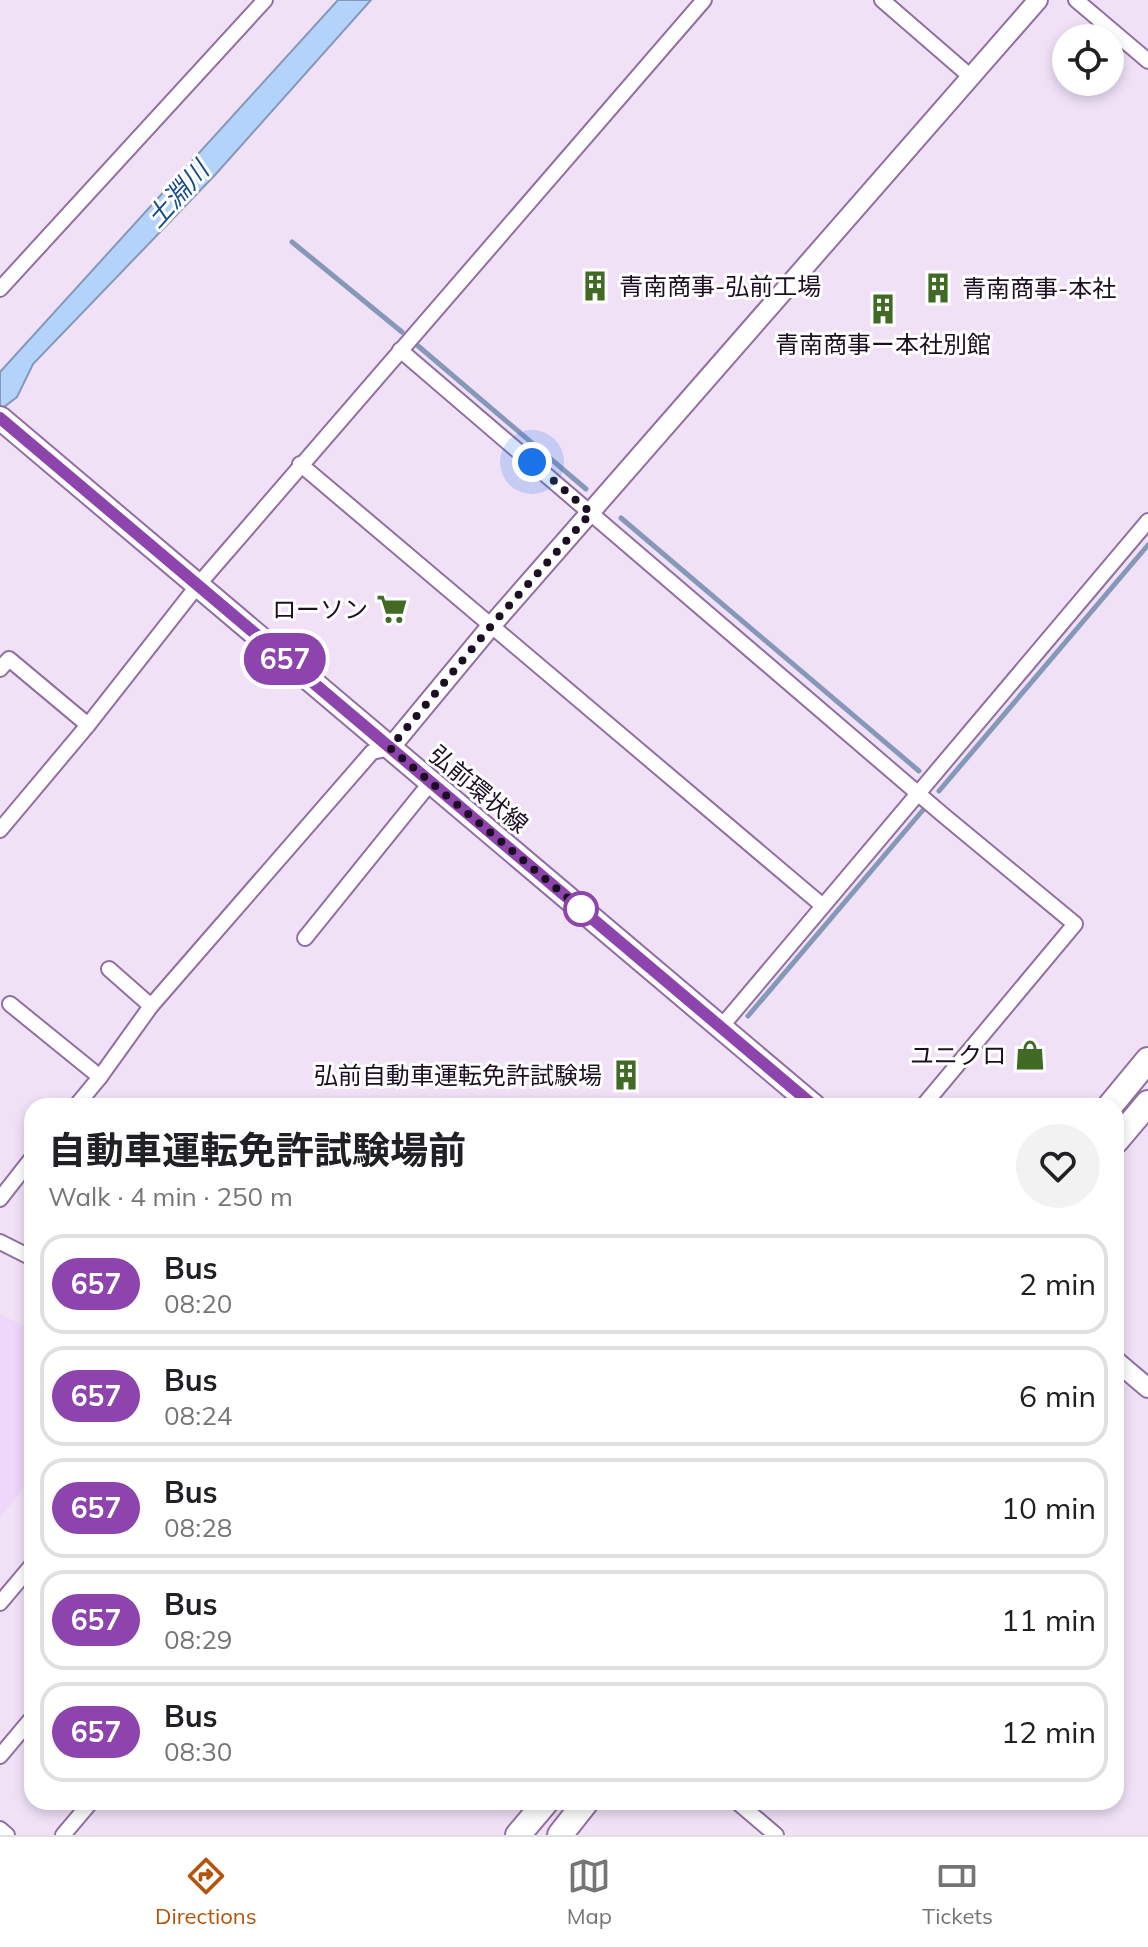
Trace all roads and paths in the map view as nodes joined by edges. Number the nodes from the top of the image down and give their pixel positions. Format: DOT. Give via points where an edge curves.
graph roads {
  1 [pos="264,0"];
  2 [pos="704,0"];
  3 [pos="882,0"];
  4 [pos="1038,0"];
  5 [pos="1076,0"];
  6 [pos="1148,61"];
  7 [pos="971,77"];
  8 [pos="0,289"];
  9 [pos="400,350"];
  10 [pos="0,418"];
  11 [pos="300,464"];
  12 [pos="591,513"];
  13 [pos="1148,521"];
  14 [pos="198,585"];
  15 [pos="491,626"];
  16 [pos="0,669"];
  17 [pos="88,725"];
  18 [pos="390,748"];
  19 [pos="431,782"];
  20 [pos="918,792"];
  21 [pos="0,830"];
  22 [pos="823,906"];
  23 [pos="305,938"];
  24 [pos="109,969"];
  25 [pos="10,1004"];
  26 [pos="151,1006"];
  27 [pos="721,1027"];
  28 [pos="1148,1060"];
  29 [pos="100,1077"];
  30 [pos="83,1098"];
  31 [pos="805,1098"];
  32 [pos="930,1098"];
  33 [pos="1117,1098"];
  34 [pos="1148,1103"];
  35 [pos="1124,1132"];
  36 [pos="24,1168"];
  37 [pos="0,1199"];
  38 [pos="0,1242"];
  39 [pos="24,1254"];
  40 [pos="1124,1368"];
  41 [pos="1148,1388"];
  42 [pos="24,1574"];
  43 [pos="0,1603"];
  44 [pos="24,1728"];
  45 [pos="0,1756"];
  46 [pos="84,1810"];
  47 [pos="539,1810"];
  48 [pos="580,1810"];
  49 [pos="746,1810"];
  50 [pos="0,1829"];
  51 [pos="7,1835"];
  52 [pos="63,1835"];
  53 [pos="518,1835"];
  54 [pos="560,1835"];
  55 [pos="776,1835"];
  1 -- 8 [label="street"];
  2 -- 9 [label="street"];
  3 -- 7 [label="street"];
  4 -- 7 [label="street"];
  5 -- 6 [label="street"];
  7 -- 12 [label="street"];
  9 -- 11 [label="street"];
  9 -- 12 [label="street"];
  10 -- 14 [label="main road, 弘前環状線"];
  11 -- 14 [label="street"];
  11 -- 15 [label="street"];
  12 -- 15 [label="street"];
  12 -- 20 [label="street"];
  13 -- 20 [label="street"];
  14 -- 17 [label="street"];
  14 -- 18 [label="main road, 弘前環状線"];
  15 -- 18 [label="street"];
  15 -- 22 [label="street"];
  16 -- 17 [label="street" via="9,659"];
  17 -- 21 [label="street"];
  18 -- 19 [label="main road, 弘前環状線"];
  18 -- 26 [label="street" via="372,752"];
  19 -- 23 [label="street"];
  19 -- 27 [label="main road, 弘前環状線"];
  20 -- 22 [label="street"];
  20 -- 32 [label="street" via="1075,924"];
  22 -- 27 [label="street"];
  24 -- 26 [label="street"];
  25 -- 29 [label="street"];
  26 -- 29 [label="street"];
  27 -- 31 [label="main road, 弘前環状線"];
  28 -- 33 [label="highway"];
  29 -- 30 [label="street"];
  34 -- 35 [label="highway"];
  36 -- 37 [label="street"];
  38 -- 39 [label="street"];
  40 -- 41 [label="street"];
  42 -- 43 [label="street"];
  44 -- 45 [label="street"];
  46 -- 52 [label="street"];
  47 -- 53 [label="highway"];
  48 -- 54 [label="highway"];
  49 -- 55 [label="street"];
  50 -- 51 [label="street"];
}
